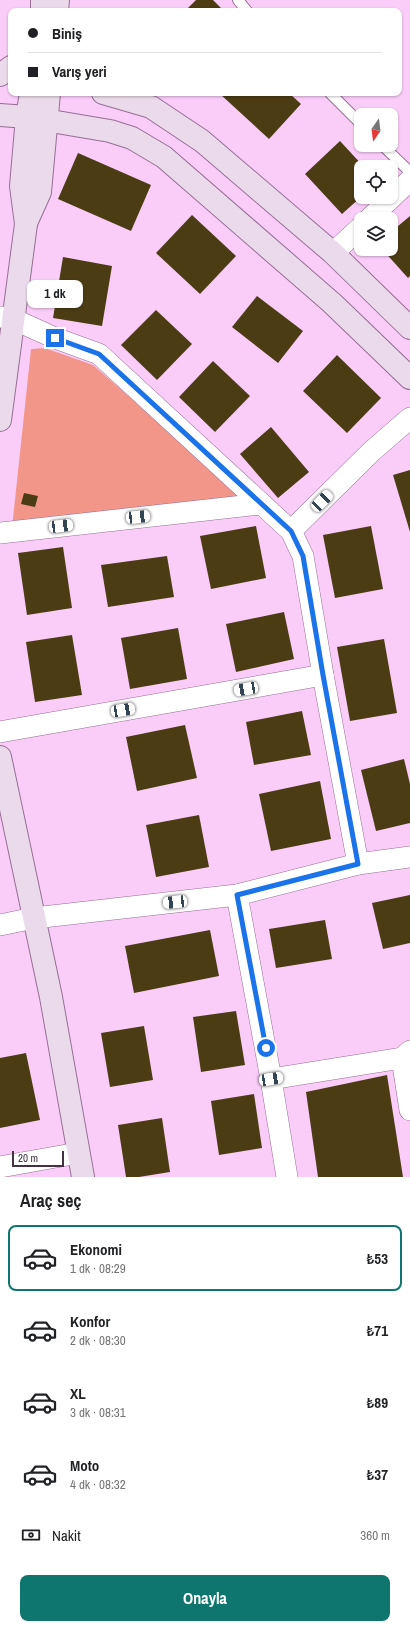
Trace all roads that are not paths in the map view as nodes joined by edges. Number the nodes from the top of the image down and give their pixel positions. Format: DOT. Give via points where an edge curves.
graph roads {
  1 [pos="238,0"];
  2 [pos="245,8"];
  3 [pos="32,96"];
  4 [pos="48,96"];
  5 [pos="117,96"];
  6 [pos="333,96"];
  7 [pos="0,116"];
  8 [pos="354,117"];
  9 [pos="37,118"];
  10 [pos="389,152"];
  11 [pos="410,172"];
  12 [pos="410,180"];
  13 [pos="376,212"];
  14 [pos="354,234"];
  15 [pos="333,253"];
  16 [pos="7,318"];
  17 [pos="410,328"];
  18 [pos="410,378"];
  19 [pos="410,418"];
  20 [pos="0,420"];
  21 [pos="261,504"];
  22 [pos="291,531"];
  23 [pos="0,533"];
  24 [pos="323,675"];
  25 [pos="0,732"];
  26 [pos="0,757"];
  27 [pos="410,857"];
  28 [pos="358,864"];
  29 [pos="237,895"];
  30 [pos="34,918"];
  31 [pos="0,925"];
  32 [pos="406,1054"];
  33 [pos="271,1079"];
  34 [pos="410,1110"];
  35 [pos="78,1153"];
  36 [pos="0,1167"];
  37 [pos="83,1177"];
  38 [pos="287,1177"];
  1 -- 2 [label="lane"];
  3 -- 9 [label="street"];
  4 -- 9 [label="street"];
  5 -- 15 [label="street" via="151,107 202,141"];
  6 -- 8 [label="lane"];
  7 -- 9 [label="street"];
  9 -- 16 [label="street" via="40,192 26,224"];
  9 -- 18 [label="street" via="110,131 132,138 164,157 332,304"];
  10 -- 11 [label="lane"];
  12 -- 13 [label="street"];
  14 -- 15 [label="street"];
  15 -- 17 [label="street"];
  16 -- 20 [label="street"];
  16 -- 21 [label="street" via="99,354"];
  19 -- 22 [label="street" via="372,451"];
  21 -- 22 [label="street"];
  21 -- 23 [label="street"];
  22 -- 24 [label="street" via="303,556"];
  24 -- 25 [label="street"];
  24 -- 28 [label="street"];
  26 -- 30 [label="street"];
  27 -- 28 [label="street"];
  28 -- 29 [label="street"];
  29 -- 30 [label="street"];
  29 -- 33 [label="street"];
  30 -- 31 [label="street"];
  30 -- 35 [label="street" via="51,997"];
  32 -- 33 [label="street"];
  32 -- 34 [label="street"];
  33 -- 38 [label="street"];
  35 -- 36 [label="street"];
  35 -- 37 [label="street"];
}
